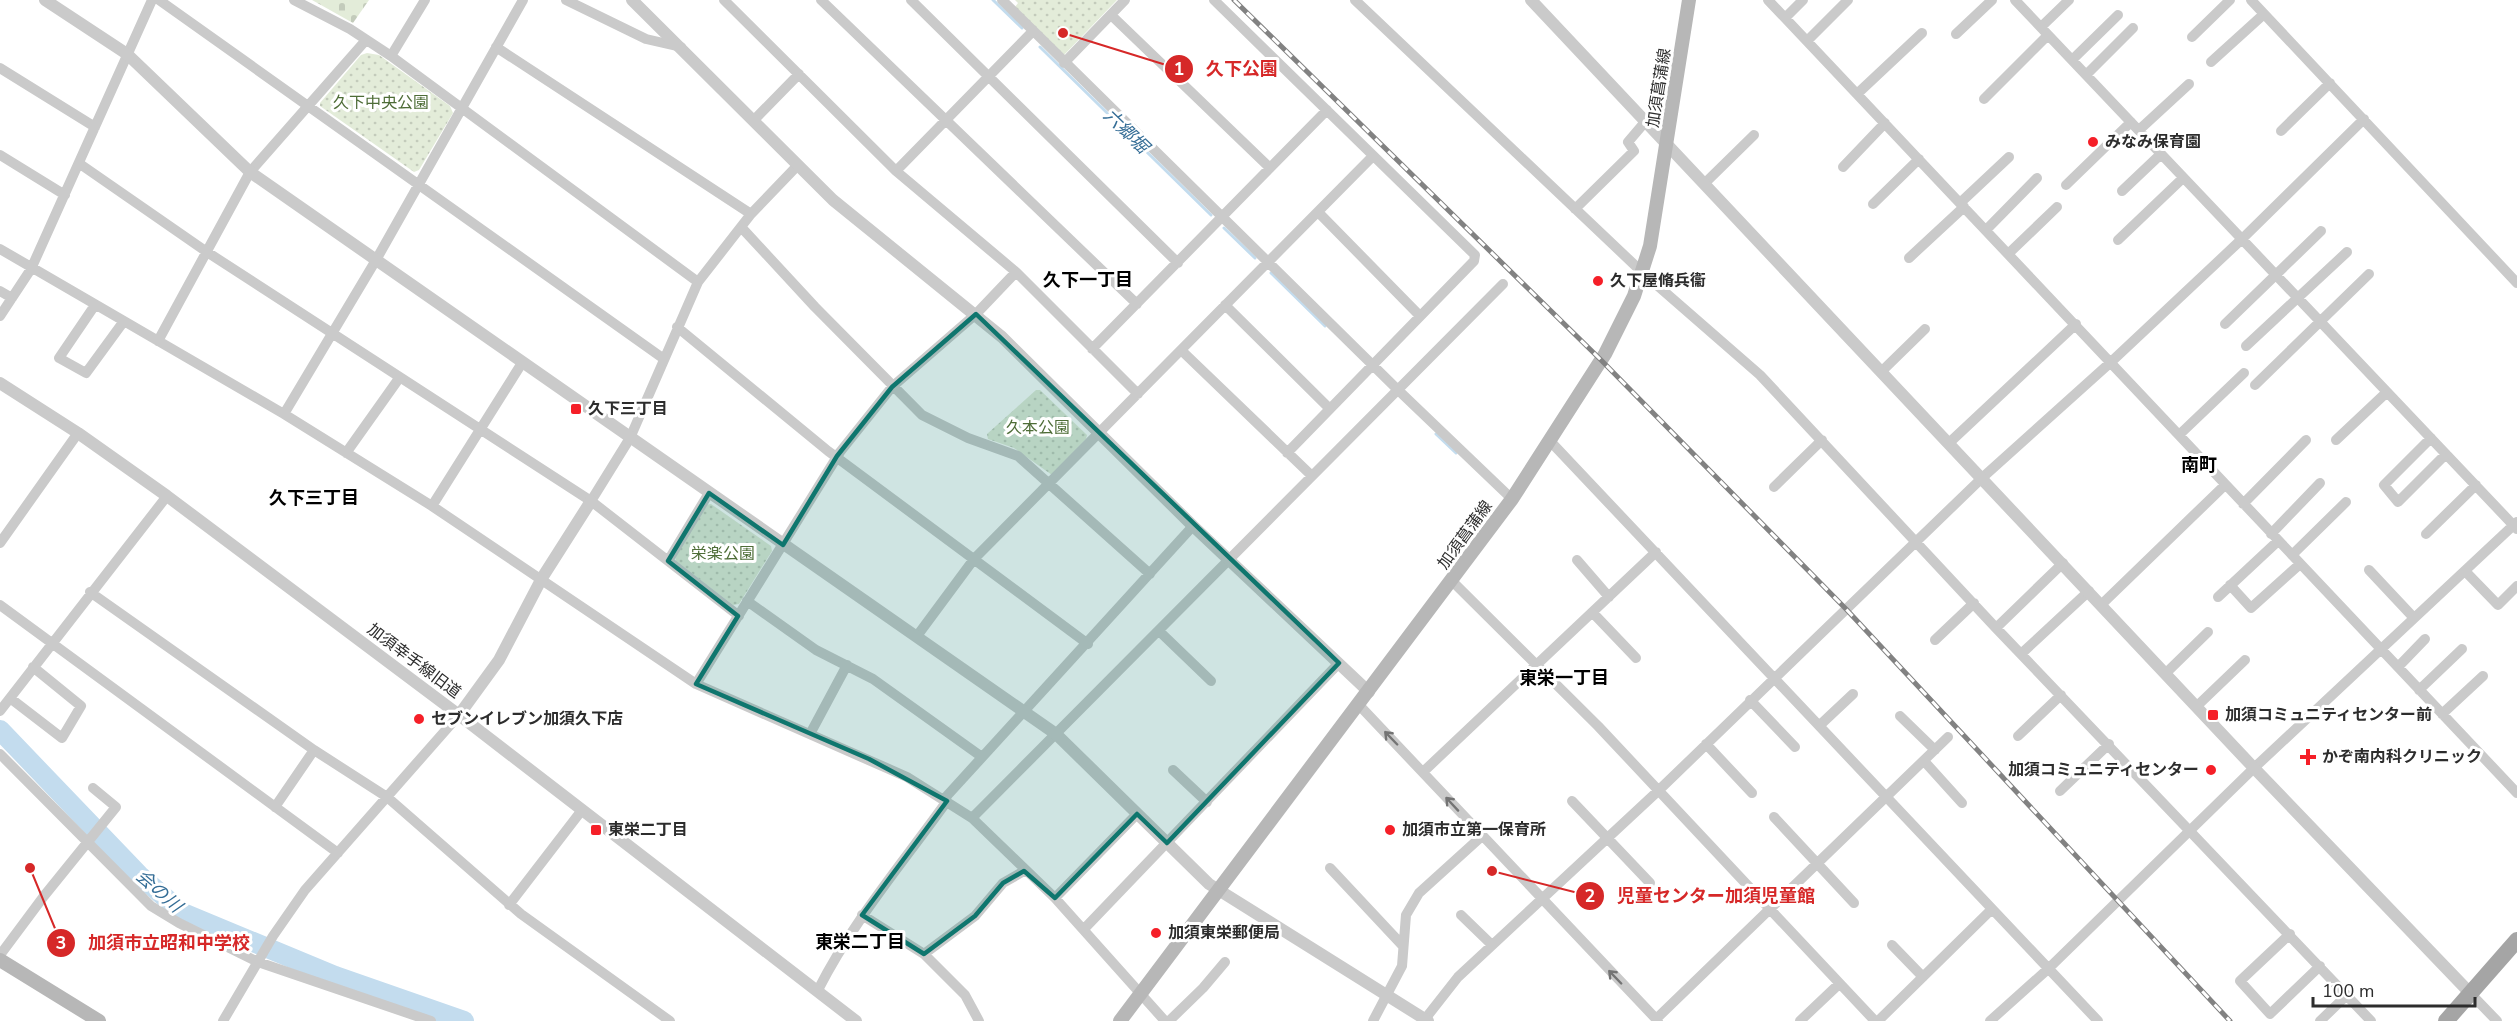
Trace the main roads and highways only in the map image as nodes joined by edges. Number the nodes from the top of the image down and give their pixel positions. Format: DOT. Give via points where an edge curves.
graph roads {
  1 [pos="1689,0"];
  2 [pos="2517,940"];
  3 [pos="0,960"];
  4 [pos="99,1021"];
  5 [pos="1120,1021"];
  6 [pos="2446,1021"];
  1 -- 5 [label="main road, 加須菖蒲線" via="1657,212 1642,273 1605,354 1512,499"];
  2 -- 6 [label="main road"];
  3 -- 4 [label="main road"];
}
